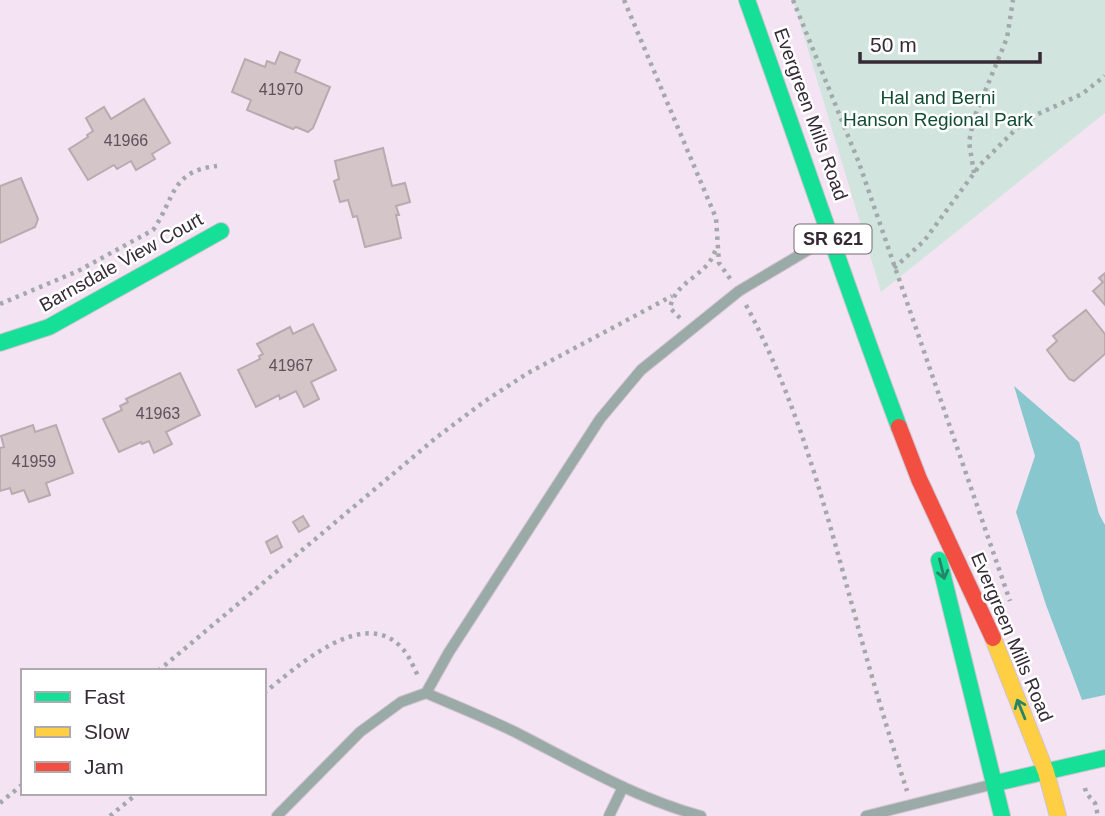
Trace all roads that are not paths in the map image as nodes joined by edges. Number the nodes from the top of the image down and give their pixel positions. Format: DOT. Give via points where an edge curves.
graph roads {
  1 [pos="747,0"];
  2 [pos="221,231"];
  3 [pos="833,239"];
  4 [pos="0,343"];
  5 [pos="919,479"];
  6 [pos="426,693"];
  7 [pos="1105,758"];
  8 [pos="1046,772"];
  9 [pos="996,783"];
  10 [pos="623,786"];
  11 [pos="277,816"];
  12 [pos="609,816"];
  13 [pos="701,816"];
  14 [pos="866,816"];
  15 [pos="1002,816"];
  16 [pos="1058,816"];
  1 -- 3 [label="main road, Evergreen Mills Road / SR 621"];
  2 -- 4 [label="main road, Barnsdale View Court" via="49,327"];
  3 -- 5 [label="main road, Evergreen Mills Road / SR 621"];
  3 -- 6 [label="lane" via="739,291 641,370 600,419"];
  8 -- 5 [label="main road, Evergreen Mills Road / SR 621, one-way" via="992,636"];
  5 -- 9 [label="main road, Evergreen Mills Road / SR 621, one-way"];
  6 -- 10 [label="lane"];
  6 -- 11 [label="lane" via="401,702 360,732"];
  7 -- 8 [label="main road"];
  8 -- 9 [label="main road"];
  8 -- 16 [label="main road, Evergreen Mills Road / SR 621"];
  9 -- 14 [label="lane"];
  9 -- 15 [label="main road, Evergreen Mills Road / SR 621"];
  10 -- 12 [label="lane"];
  10 -- 13 [label="lane"];
}
